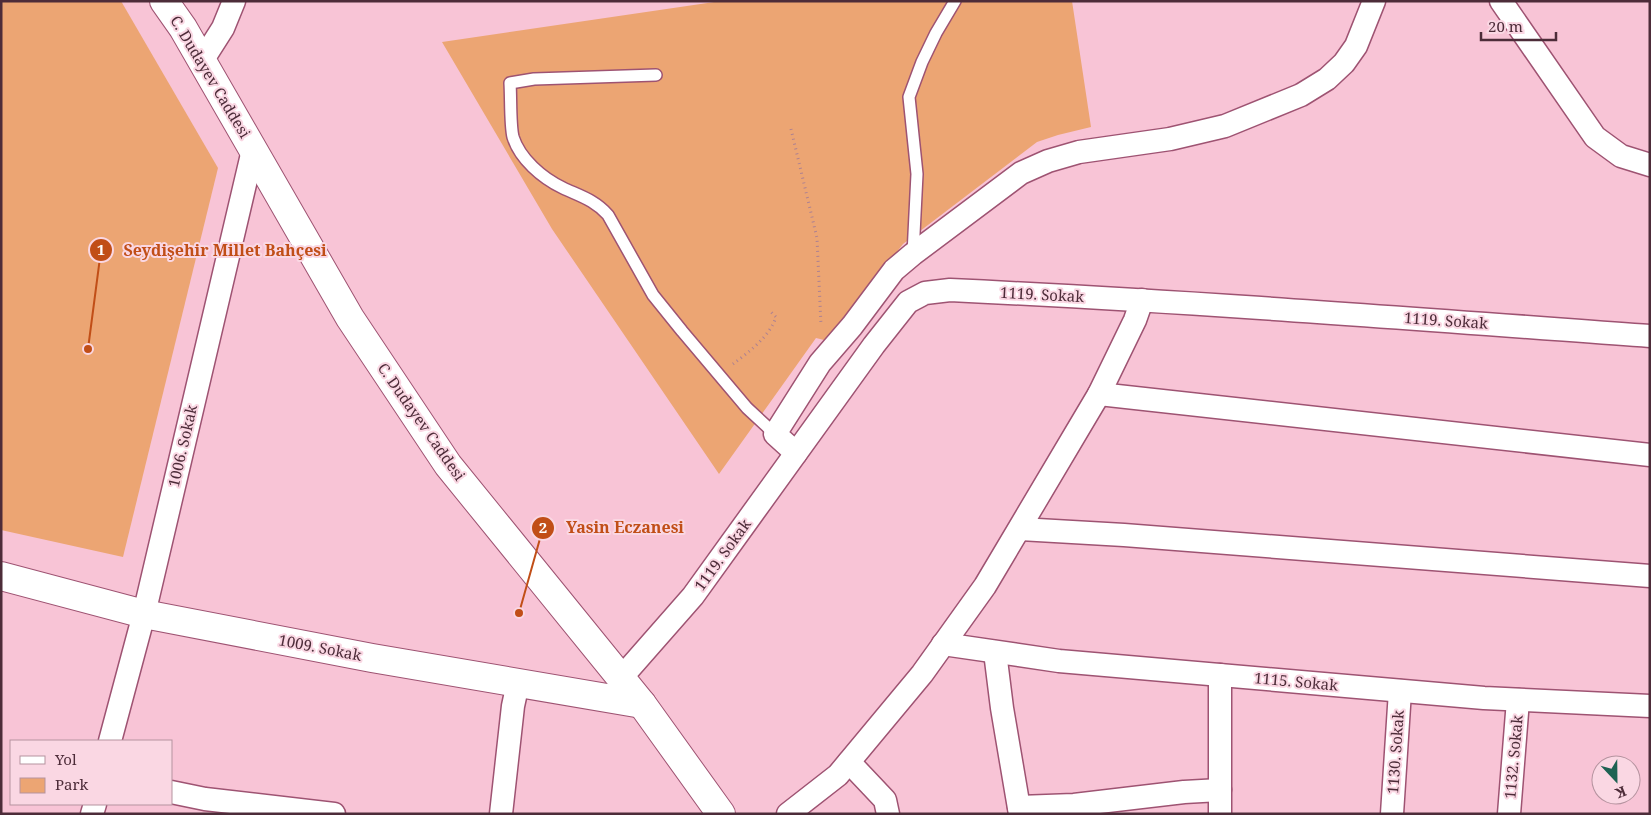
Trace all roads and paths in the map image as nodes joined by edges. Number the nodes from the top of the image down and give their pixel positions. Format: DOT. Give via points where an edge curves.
graph roads {
  1 [pos="164,1"];
  2 [pos="234,1"];
  3 [pos="955,1"];
  4 [pos="1374,1"];
  5 [pos="1501,1"];
  6 [pos="202,61"];
  7 [pos="656,75"];
  8 [pos="791,129"];
  9 [pos="253,150"];
  10 [pos="1650,165"];
  11 [pos="913,254"];
  12 [pos="1142,300"];
  13 [pos="770,311"];
  14 [pos="1650,336"];
  15 [pos="820,363"];
  16 [pos="719,376"];
  17 [pos="1099,394"];
  18 [pos="775,434"];
  19 [pos="796,453"];
  20 [pos="1650,455"];
  21 [pos="1020,529"];
  22 [pos="1,576"];
  23 [pos="1650,576"];
  24 [pos="144,614"];
  25 [pos="943,644"];
  26 [pos="994,652"];
  27 [pos="1220,675"];
  28 [pos="621,678"];
  29 [pos="518,684"];
  30 [pos="1400,691"];
  31 [pos="1518,700"];
  32 [pos="642,704"];
  33 [pos="1650,706"];
  34 [pos="110,740"];
  35 [pos="849,762"];
  36 [pos="1220,790"];
  37 [pos="172,792"];
  38 [pos="1019,810"];
  39 [pos="334,814"];
  40 [pos="501,814"];
  41 [pos="720,814"];
  42 [pos="788,814"];
  43 [pos="888,814"];
  44 [pos="1220,814"];
  45 [pos="1392,814"];
  46 [pos="1509,814"];
  1 -- 6 [label="street, C. Dudayev Caddesi"];
  2 -- 6 [label="street" via="223,28"];
  3 -- 11 [label="lane" via="936,32 909,97 917,174"];
  4 -- 11 [label="street" via="1356,46 1344,63 1327,80 1301,95 1225,126 1170,140 1079,152 1048,161 1021,173"];
  5 -- 10 [label="street" via="1595,138 1621,156"];
  6 -- 9 [label="street, C. Dudayev Caddesi"];
  7 -- 16 [label="lane" via="534,79 510,83 513,136 525,159 539,173 598,204 608,215 653,295"];
  8 -- 15 [label="path" via="817,238"];
  9 -- 24 [label="street, 1006. Sokak"];
  9 -- 28 [label="street, C. Dudayev Caddesi" via="350,318 448,465"];
  11 -- 15 [label="street" via="894,270"];
  12 -- 14 [label="street, 1119. Sokak"];
  12 -- 17 [label="street"];
  12 -- 19 [label="street, 1119. Sokak" via="950,290 925,293 908,302"];
  13 -- 16 [label="path" via="776,317 773,326 746,355"];
  15 -- 18 [label="street"];
  16 -- 18 [label="lane"];
  17 -- 20 [label="street"];
  17 -- 21 [label="street"];
  18 -- 19 [label="street"];
  19 -- 28 [label="street, 1119. Sokak" via="693,596"];
  21 -- 23 [label="street"];
  21 -- 25 [label="street" via="985,586"];
  22 -- 24 [label="street, 1009. Sokak"];
  24 -- 29 [label="street, 1009. Sokak"];
  24 -- 34 [label="street, 1006. Sokak"];
  25 -- 26 [label="street, 1115. Sokak"];
  25 -- 35 [label="street"];
  26 -- 27 [label="street, 1115. Sokak"];
  26 -- 38 [label="street"];
  27 -- 30 [label="street, 1115. Sokak"];
  27 -- 36 [label="street"];
  28 -- 32 [label="street, C. Dudayev Caddesi"];
  29 -- 32 [label="street, 1009. Sokak"];
  29 -- 40 [label="street"];
  30 -- 31 [label="street, 1115. Sokak"];
  30 -- 45 [label="street, 1130. Sokak"];
  31 -- 33 [label="street, 1115. Sokak"];
  31 -- 46 [label="street, 1132. Sokak"];
  32 -- 41 [label="street, C. Dudayev Caddesi"];
  35 -- 42 [label="street" via="838,775"];
  35 -- 43 [label="street" via="885,800"];
  36 -- 38 [label="street"];
  36 -- 44 [label="street"];
  37 -- 39 [label="street"];
}
